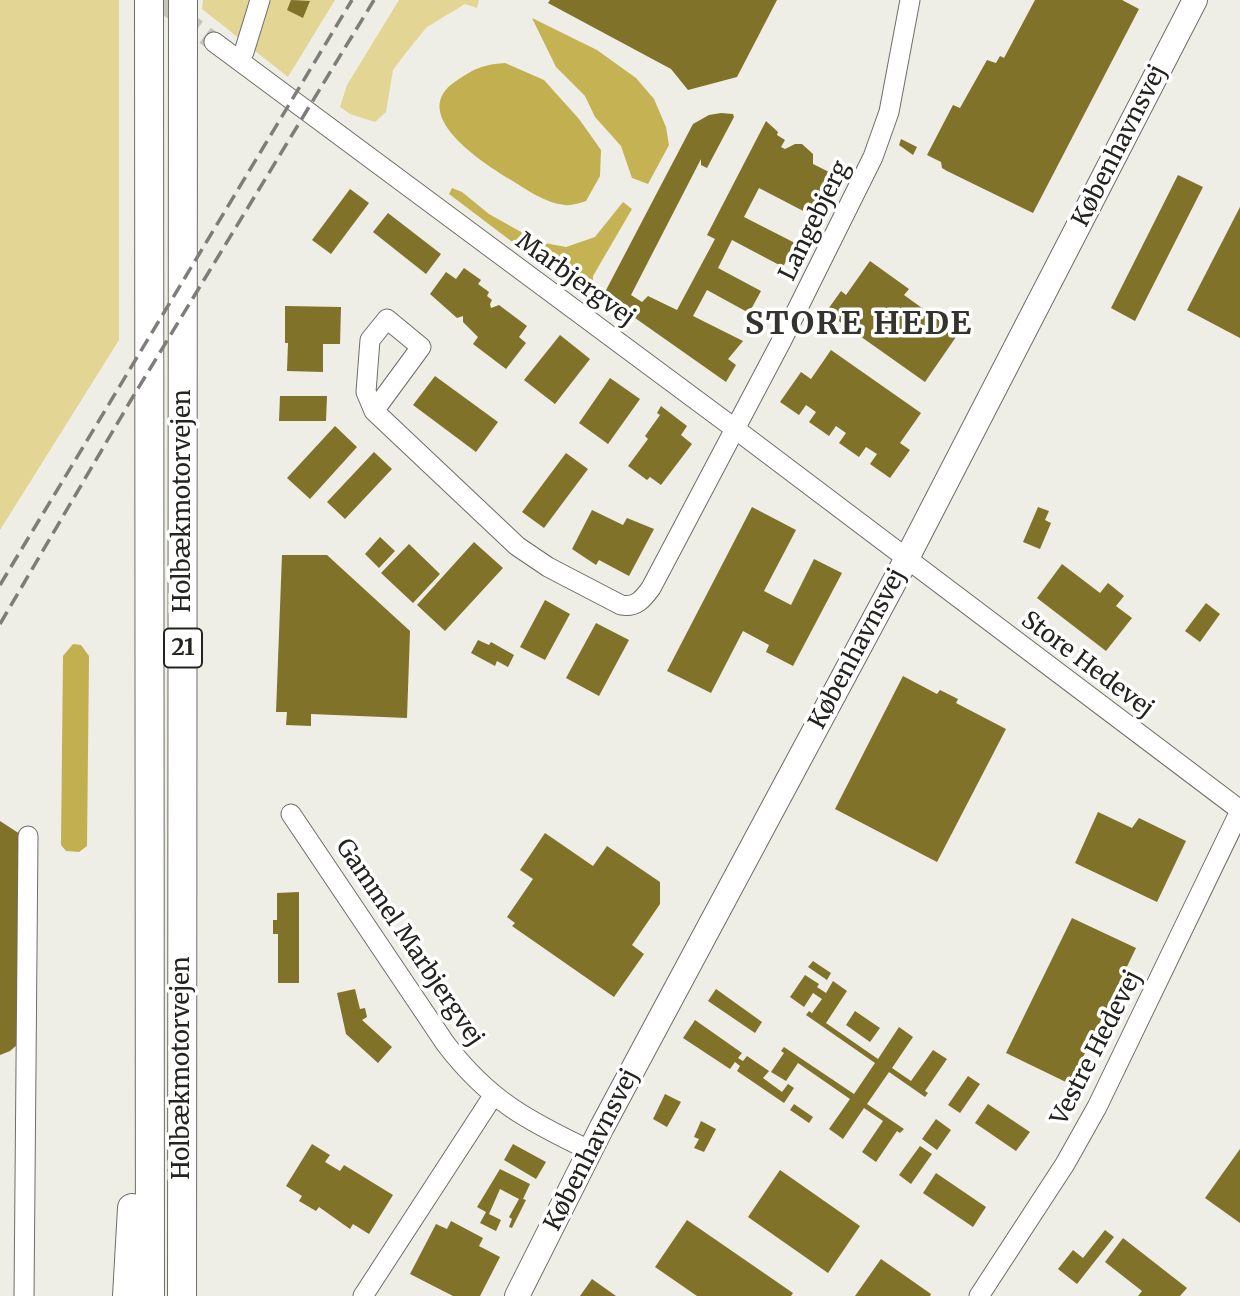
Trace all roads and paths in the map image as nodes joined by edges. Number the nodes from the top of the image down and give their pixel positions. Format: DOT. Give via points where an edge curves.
graph roads {
  1 [pos="149,0"];
  2 [pos="183,0"];
  3 [pos="260,0"];
  4 [pos="910,0"];
  5 [pos="1195,0"];
  6 [pos="214,42"];
  7 [pos="238,60"];
  8 [pos="374,411"];
  9 [pos="734,428"];
  10 [pos="906,560"];
  11 [pos="1240,811"];
  12 [pos="291,814"];
  13 [pos="28,836"];
  14 [pos="149,1052"];
  15 [pos="183,1078"];
  16 [pos="493,1096"];
  17 [pos="591,1151"];
  18 [pos="24,1296"];
  19 [pos="127,1296"];
  20 [pos="149,1296"];
  21 [pos="182,1296"];
  22 [pos="198,1296"];
  23 [pos="363,1296"];
  24 [pos="517,1296"];
  25 [pos="979,1296"];
  1 -- 14 [label="highway, Holbækmotorvejen / 21"];
  2 -- 15 [label="highway, Holbækmotorvejen / 21"];
  3 -- 7 [label="street"];
  4 -- 9 [label="street, Langebjerg" via="889,112 873,158"];
  5 -- 10 [label="main road, Københavnsvej"];
  6 -- 7 [label="street, Marbjergvej"];
  7 -- 9 [label="street, Marbjergvej"];
  8 -- 9 [label="street, Langebjerg" via="517,546 621,605 633,606 645,596"];
  9 -- 10 [label="street, Marbjergvej"];
  10 -- 11 [label="street, Store Hedevej"];
  10 -- 17 [label="main road, Københavnsvej"];
  11 -- 25 [label="street, Vestre Hedevej" via="1097,1107"];
  12 -- 16 [label="street, Gammel Marbjergvej" via="445,1043"];
  13 -- 18 [label="street"];
  14 -- 19 [label="highway" via="135,1147"];
  14 -- 20 [label="highway, Holbækmotorvejen / 21"];
  15 -- 21 [label="highway, Holbækmotorvejen / 21"];
  15 -- 22 [label="highway" via="196,1197"];
  16 -- 17 [label="street, Gammel Marbjergvej" via="524,1119"];
  16 -- 23 [label="street"];
  17 -- 24 [label="main road, Københavnsvej"];
}
